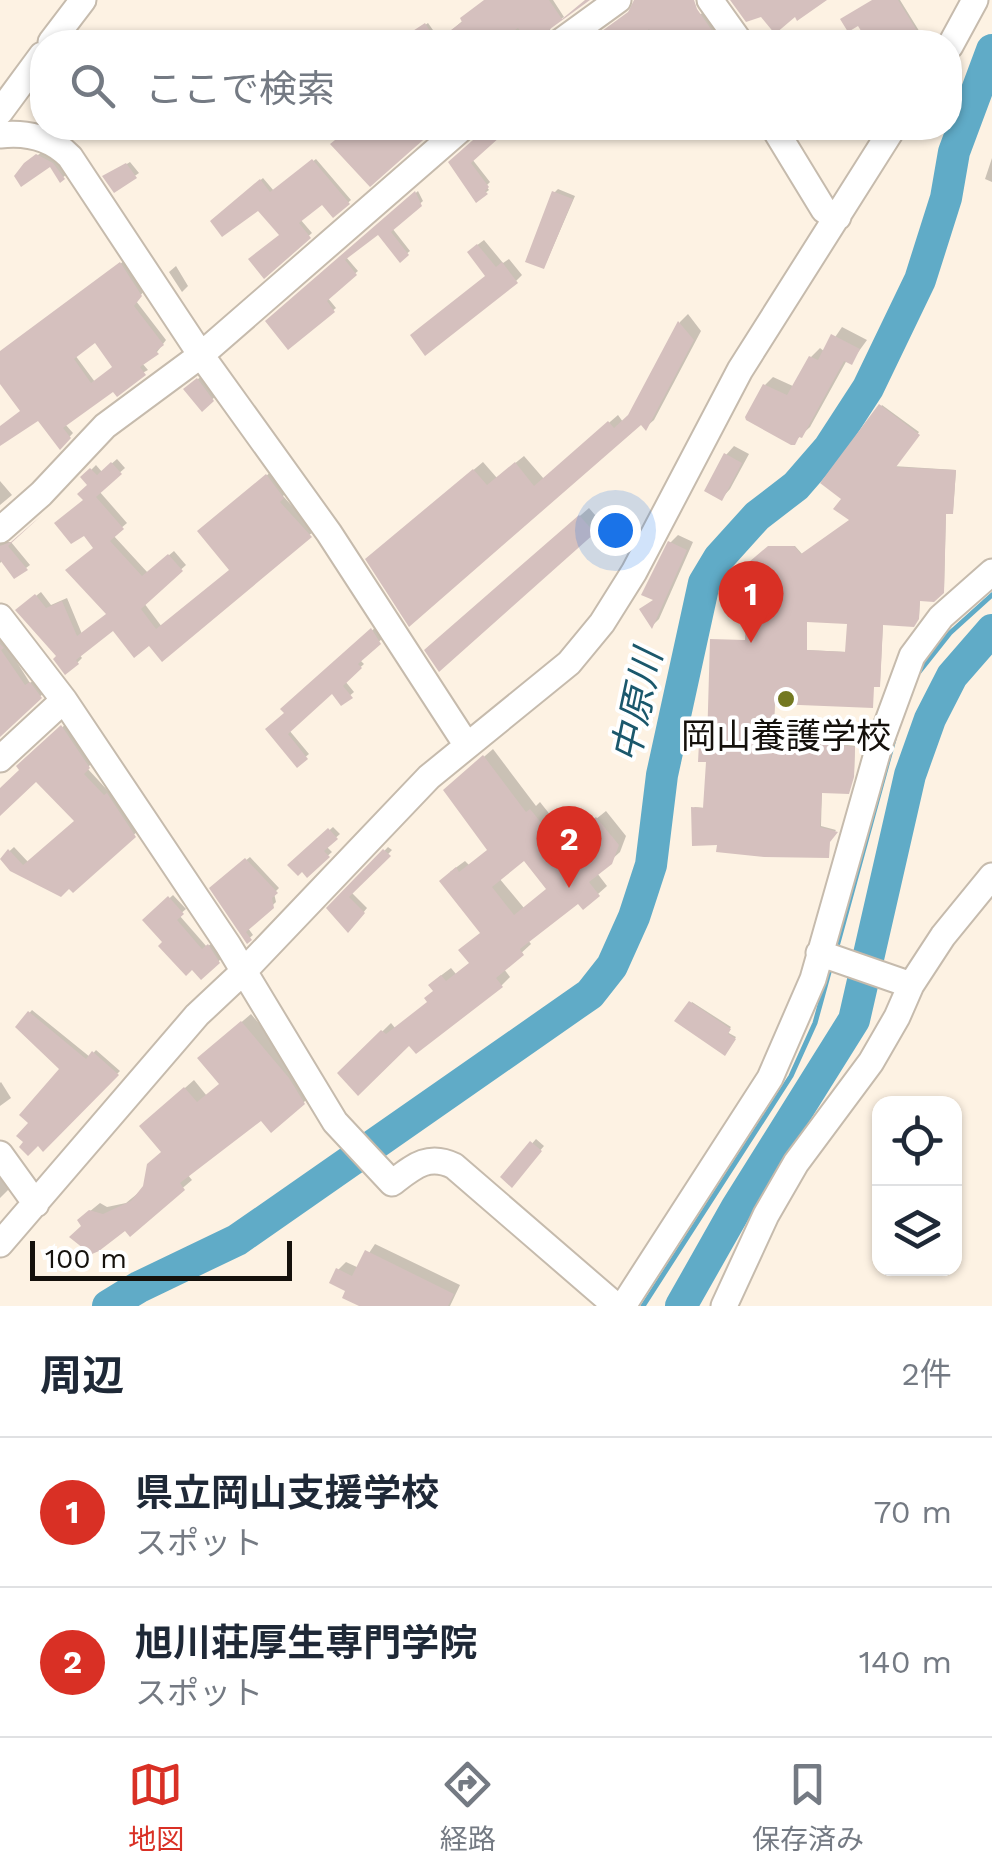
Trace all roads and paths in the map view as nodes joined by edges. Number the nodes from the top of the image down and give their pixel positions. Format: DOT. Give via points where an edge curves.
graph roads {
  1 [pos="83,0"];
  2 [pos="618,0"];
  3 [pos="710,0"];
  4 [pos="976,0"];
  5 [pos="61,30"];
  6 [pos="577,30"];
  7 [pos="731,30"];
  8 [pos="959,30"];
  9 [pos="30,71"];
  10 [pos="0,112"];
  11 [pos="0,135"];
  12 [pos="30,136"];
  13 [pos="45,140"];
  14 [pos="448,140"];
  15 [pos="781,140"];
  16 [pos="886,140"];
  17 [pos="838,216"];
  18 [pos="200,355"];
  19 [pos="0,530"];
  20 [pos="992,572"];
  21 [pos="0,617"];
  22 [pos="64,700"];
  23 [pos="466,744"];
  24 [pos="0,759"];
  25 [pos="992,876"];
  26 [pos="823,955"];
  27 [pos="245,970"];
  28 [pos="908,984"];
  29 [pos="0,1154"];
  30 [pos="36,1204"];
  31 [pos="0,1244"];
  32 [pos="620,1306"];
  33 [pos="724,1306"];
  1 -- 5 [label="street"];
  2 -- 6 [label="street"];
  3 -- 7 [label="street"];
  4 -- 8 [label="street"];
  9 -- 10 [label="street"];
  11 -- 12 [label="street"];
  13 -- 18 [label="street" via="70,157"];
  14 -- 18 [label="street"];
  15 -- 17 [label="street" via="824,210"];
  16 -- 17 [label="street"];
  17 -- 23 [label="street" via="740,370 602,623 569,663"];
  18 -- 19 [label="street" via="106,426"];
  18 -- 23 [label="street" via="329,533"];
  20 -- 26 [label="street" via="941,617 912,656 890,712"];
  21 -- 22 [label="street"];
  22 -- 24 [label="street"];
  22 -- 27 [label="street"];
  23 -- 27 [label="street"];
  25 -- 28 [label="street"];
  26 -- 28 [label="street"];
  26 -- 32 [label="street" via="770,1078"];
  27 -- 30 [label="street" via="158,1059"];
  27 -- 32 [label="street" via="335,1122 392,1183 420,1162 454,1166"];
  28 -- 33 [label="street" via="898,1017 871,1062 766,1214"];
  29 -- 30 [label="street"];
  30 -- 31 [label="street"];
}
